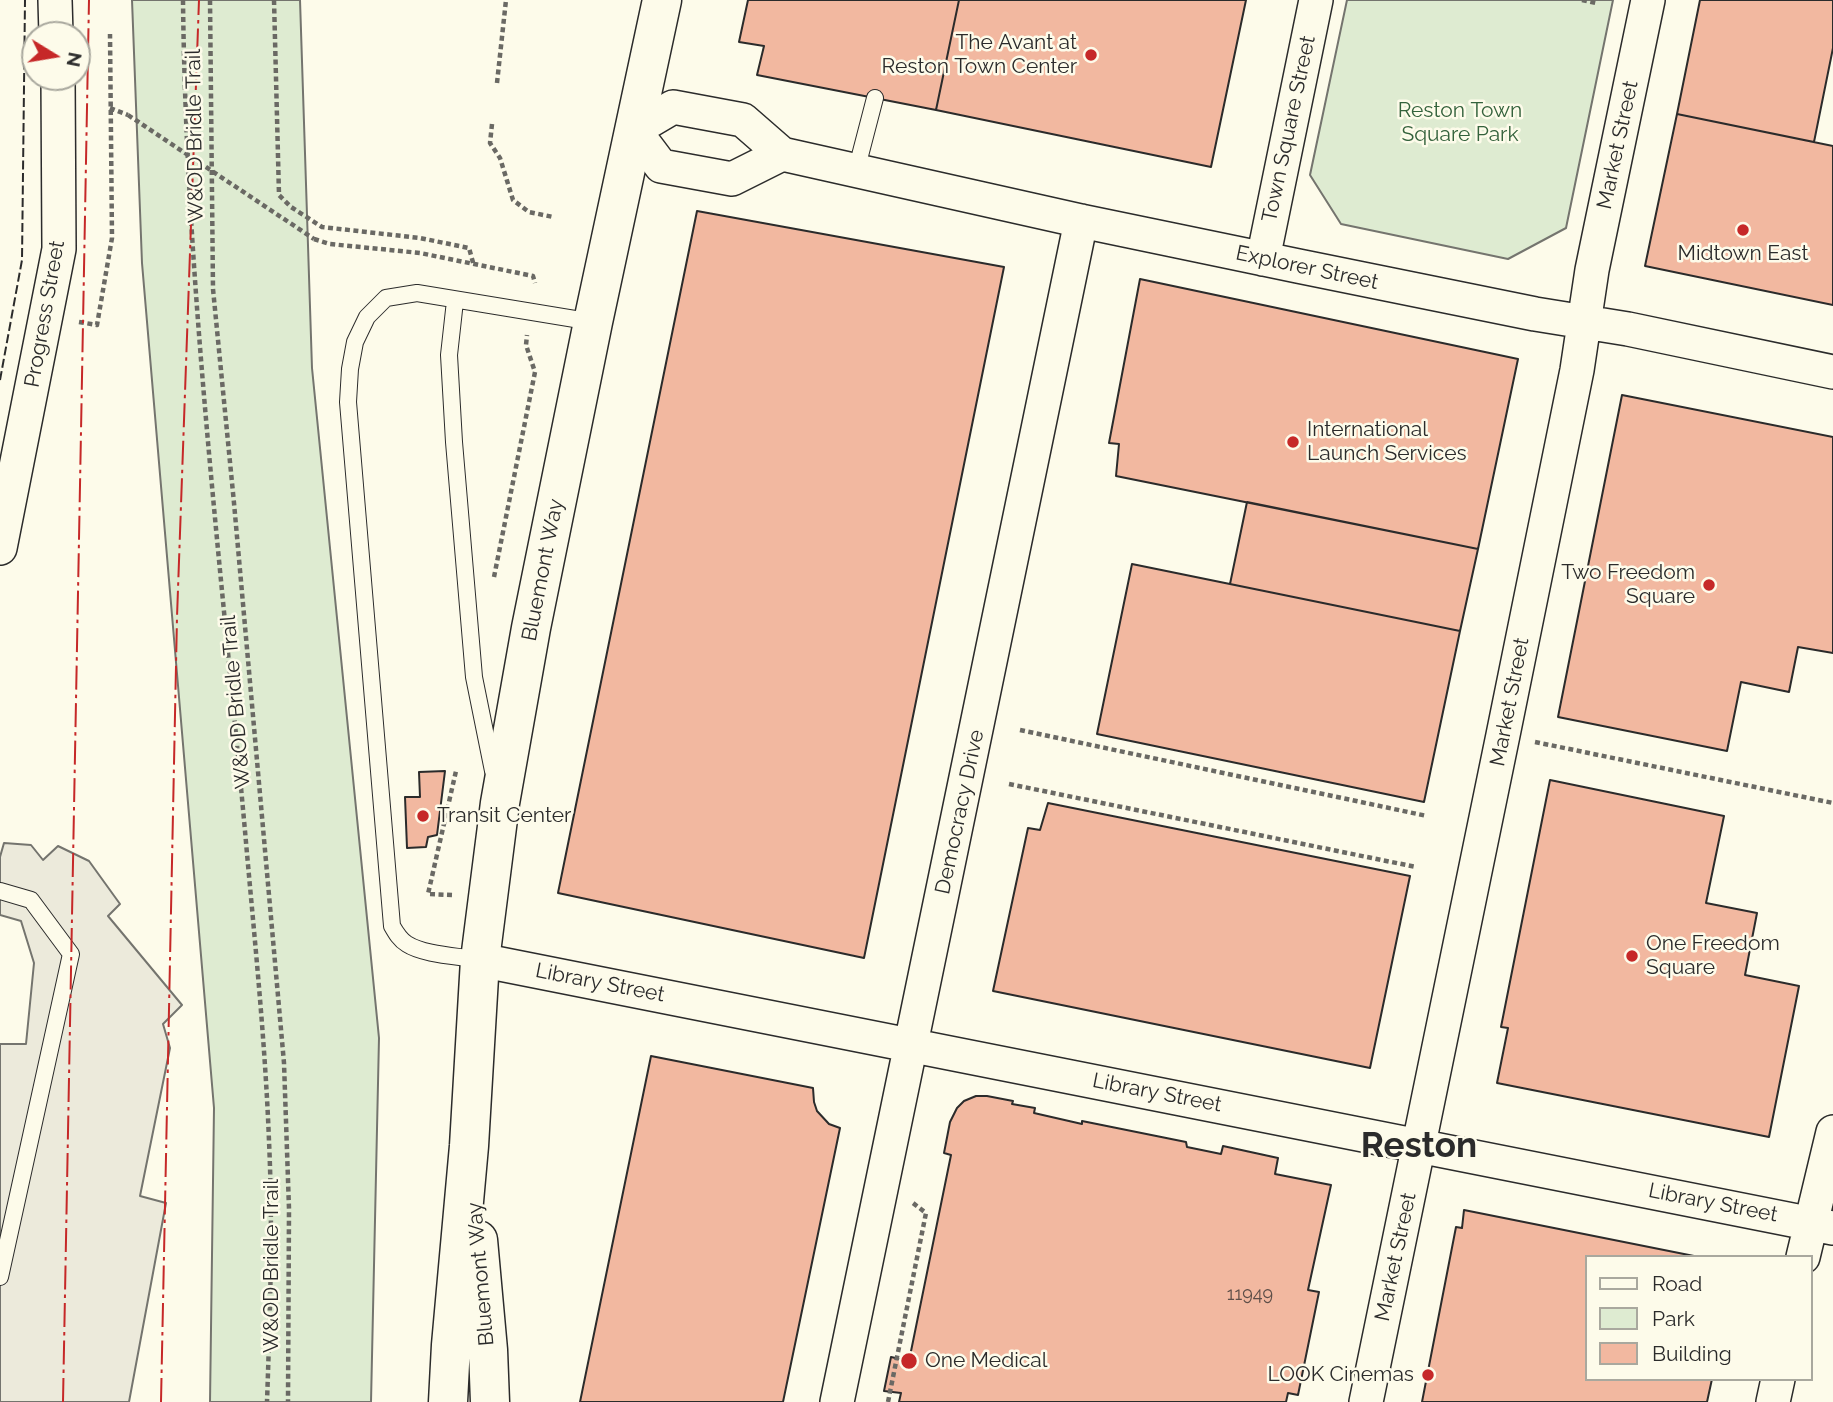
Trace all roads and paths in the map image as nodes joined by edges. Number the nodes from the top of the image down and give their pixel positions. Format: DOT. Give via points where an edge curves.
graph roads {
  1 [pos="55,0"];
  2 [pos="183,0"];
  3 [pos="210,0"];
  4 [pos="274,0"];
  5 [pos="506,0"];
  6 [pos="662,0"];
  7 [pos="1316,0"];
  8 [pos="1582,0"];
  9 [pos="1648,0"];
  10 [pos="1596,3"];
  11 [pos="56,21"];
  12 [pos="110,34"];
  13 [pos="497,83"];
  14 [pos="58,91"];
  15 [pos="110,97"];
  16 [pos="875,98"];
  17 [pos="110,108"];
  18 [pos="492,124"];
  19 [pos="634,130"];
  20 [pos="782,154"];
  21 [pos="856,171"];
  22 [pos="553,217"];
  23 [pos="1081,221"];
  24 [pos="1263,259"];
  25 [pos="474,266"];
  26 [pos="535,283"];
  27 [pos="455,301"];
  28 [pos="1584,321"];
  29 [pos="593,322"];
  30 [pos="527,334"];
  31 [pos="1833,372"];
  32 [pos="0,548"];
  33 [pos="491,589"];
  34 [pos="1020,730"];
  35 [pos="1526,740"];
  36 [pos="456,771"];
  37 [pos="1009,784"];
  38 [pos="500,803"];
  39 [pos="1833,803"];
  40 [pos="1427,816"];
  41 [pos="1416,867"];
  42 [pos="0,891"];
  43 [pos="453,895"];
  44 [pos="480,960"];
  45 [pos="910,1044"];
  46 [pos="1833,1132"];
  47 [pos="469,1146"];
  48 [pos="1419,1146"];
  49 [pos="909,1201"];
  50 [pos="1821,1225"];
  51 [pos="1804,1255"];
  52 [pos="0,1278"];
  53 [pos="1778,1381"];
  54 [pos="267,1402"];
  55 [pos="288,1402"];
  56 [pos="449,1402"];
  57 [pos="490,1402"];
  58 [pos="837,1402"];
  59 [pos="888,1402"];
  60 [pos="1366,1402"];
  61 [pos="1773,1402"];
  1 -- 11 [label="street"];
  2 -- 54 [label="path" via="184,101 203,382 258,970 269,1141"];
  3 -- 55 [label="path, W&OD Bridle Trail" via="213,289 284,1063"];
  4 -- 25 [label="path" via="279,195 322,227 468,248"];
  5 -- 13 [label="path"];
  6 -- 19 [label="street, Bluemont Way"];
  7 -- 24 [label="street, Town Square Street"];
  8 -- 10 [label="path"];
  9 -- 28 [label="street, Market Street"];
  12 -- 15 [label="path"];
  14 -- 32 [label="street, Progress Street" via="59,249"];
  16 -- 21 [label="lane"];
  17 -- 25 [label="path, bridge" via="128,114 314,239 420,253"];
  18 -- 22 [label="path" via="490,143 500,158 513,200 529,212"];
  19 -- 20 [label="street, Explorer Street" via="673,107 743,120"];
  19 -- 20 [label="street" via="661,166 732,179"];
  19 -- 29 [label="street, Bluemont Way"];
  20 -- 21 [label="street, Explorer Street"];
  21 -- 23 [label="street, Explorer Street"];
  23 -- 24 [label="street, Explorer Street"];
  23 -- 45 [label="street, Democracy Drive"];
  24 -- 28 [label="street, Explorer Street"];
  25 -- 26 [label="path" via="533,276"];
  27 -- 29 [label="lane"];
  27 -- 38 [label="lane" via="450,367 474,677"];
  27 -- 44 [label="lane" via="417,293 386,298 367,317 355,342 348,402 393,926 407,945"];
  28 -- 31 [label="street, Explorer Street"];
  28 -- 48 [label="street, Market Street"];
  29 -- 38 [label="street, Bluemont Way"];
  30 -- 33 [label="path" via="534,372"];
  34 -- 40 [label="path"];
  35 -- 39 [label="path"];
  36 -- 43 [label="path" via="428,894"];
  37 -- 41 [label="path"];
  38 -- 44 [label="street, Bluemont Way"];
  42 -- 52 [label="lane" via="31,900 71,954"];
  44 -- 45 [label="street, Library Street"];
  44 -- 47 [label="street, Bluemont Way"];
  45 -- 48 [label="street, Library Street"];
  45 -- 58 [label="street, Democracy Drive"];
  46 -- 50 [label="street"];
  47 -- 56 [label="street, Bluemont Way"];
  47 -- 57 [label="street, Bluemont Way"];
  48 -- 50 [label="street, Library Street"];
  48 -- 60 [label="street, Market Street"];
  49 -- 59 [label="path" via="926,1213"];
  50 -- 51 [label="street"];
  53 -- 61 [label="street"];
}
